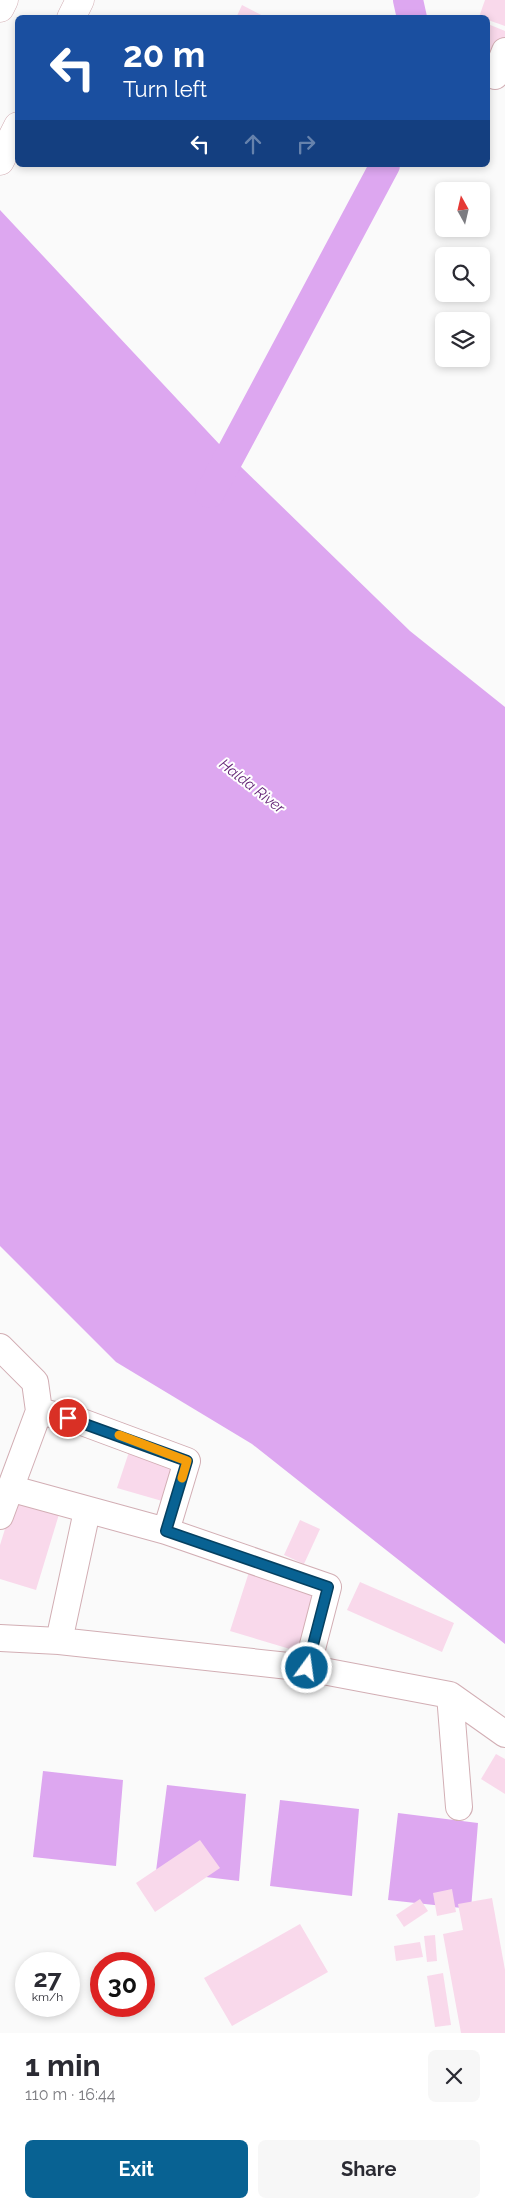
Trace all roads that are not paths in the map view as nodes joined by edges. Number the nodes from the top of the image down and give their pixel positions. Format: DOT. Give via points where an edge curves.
graph roads {
  1 [pos="4,0"];
  2 [pos="80,0"];
  3 [pos="0,8"];
  4 [pos="72,15"];
  5 [pos="505,51"];
  6 [pos="495,76"];
  7 [pos="15,132"];
  8 [pos="0,161"];
  9 [pos="0,1347"];
  10 [pos="39,1411"];
  11 [pos="9,1488"];
  12 [pos="87,1510"];
  13 [pos="0,1516"];
  14 [pos="166,1531"];
  15 [pos="0,1638"];
  16 [pos="59,1641"];
  17 [pos="307,1668"];
  18 [pos="450,1695"];
  19 [pos="505,1734"];
  20 [pos="459,1807"];
  1 -- 3 [label="main road"];
  2 -- 4 [label="main road"];
  5 -- 6 [label="street"];
  7 -- 8 [label="main road"];
  9 -- 10 [label="street" via="35,1382"];
  10 -- 11 [label="street"];
  10 -- 14 [label="street" via="82,1422 187,1461"];
  11 -- 12 [label="street"];
  11 -- 13 [label="street"];
  12 -- 14 [label="street"];
  12 -- 16 [label="street"];
  14 -- 17 [label="street" via="328,1587"];
  15 -- 16 [label="street"];
  16 -- 17 [label="street"];
  17 -- 18 [label="street"];
  18 -- 19 [label="street"];
  18 -- 20 [label="street"];
}
